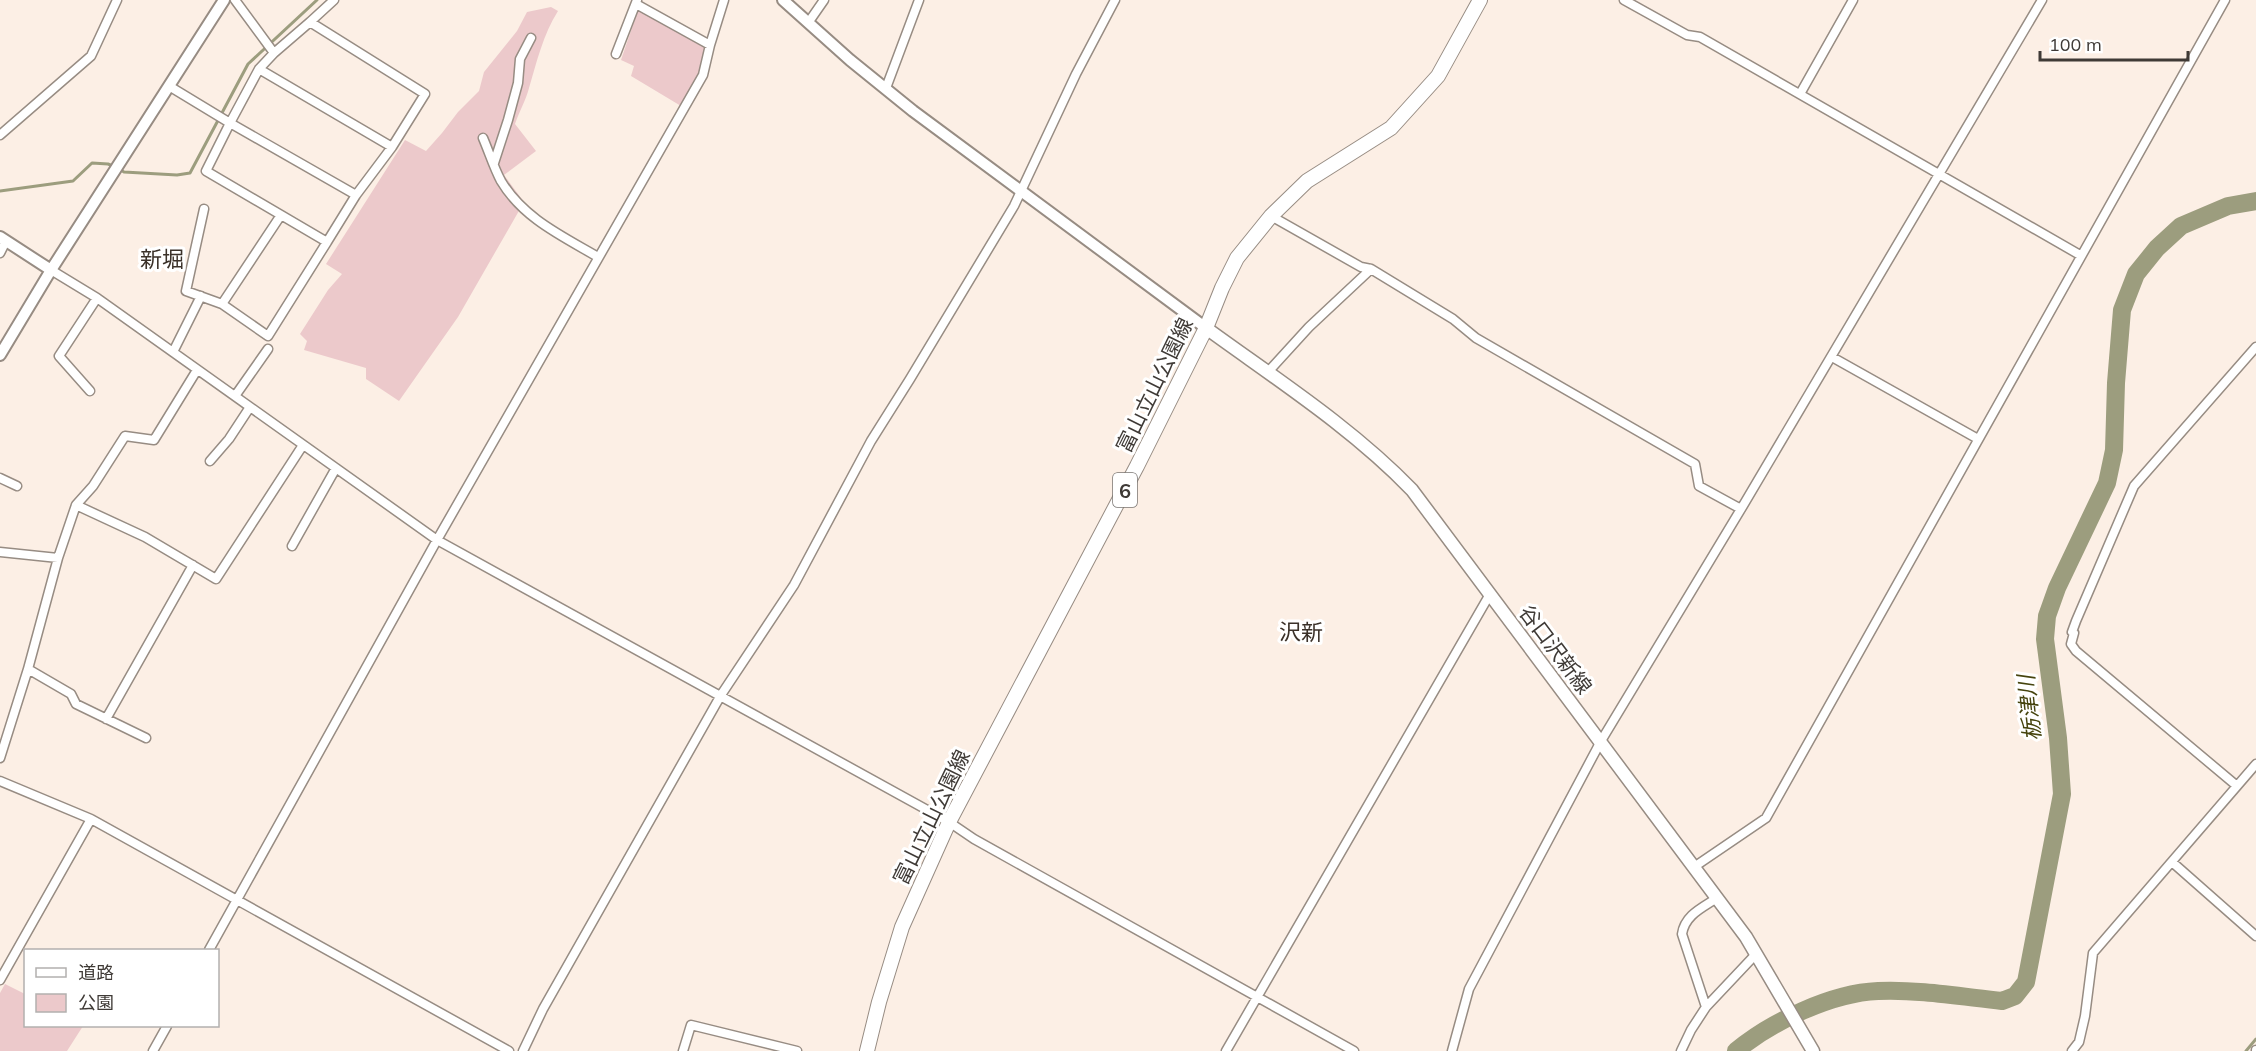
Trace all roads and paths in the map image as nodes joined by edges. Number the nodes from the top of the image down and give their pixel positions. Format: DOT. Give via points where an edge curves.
graph roads {
  1 [pos="117,0"];
  2 [pos="224,0"];
  3 [pos="235,0"];
  4 [pos="334,0"];
  5 [pos="724,0"];
  6 [pos="783,0"];
  7 [pos="824,0"];
  8 [pos="919,0"];
  9 [pos="1115,0"];
  10 [pos="1480,0"];
  11 [pos="1624,0"];
  12 [pos="1853,0"];
  13 [pos="2042,0"];
  14 [pos="2225,0"];
  15 [pos="636,2"];
  16 [pos="310,22"];
  17 [pos="808,22"];
  18 [pos="531,38"];
  19 [pos="710,45"];
  20 [pos="274,53"];
  21 [pos="616,54"];
  22 [pos="259,69"];
  23 [pos="169,86"];
  24 [pos="886,88"];
  25 [pos="1800,94"];
  26 [pos="230,123"];
  27 [pos="0,135"];
  28 [pos="483,138"];
  29 [pos="392,147"];
  30 [pos="494,163"];
  31 [pos="1940,175"];
  32 [pos="1020,191"];
  33 [pos="357,195"];
  34 [pos="204,209"];
  35 [pos="281,215"];
  36 [pos="1271,216"];
  37 [pos="3,239"];
  38 [pos="327,242"];
  39 [pos="0,253"];
  40 [pos="2080,255"];
  41 [pos="598,257"];
  42 [pos="1371,268"];
  43 [pos="51,270"];
  44 [pos="201,296"];
  45 [pos="97,298"];
  46 [pos="222,304"];
  47 [pos="1206,328"];
  48 [pos="2256,347"];
  49 [pos="268,349"];
  50 [pos="173,352"];
  51 [pos="0,355"];
  52 [pos="1832,357"];
  53 [pos="197,370"];
  54 [pos="1267,373"];
  55 [pos="90,391"];
  56 [pos="235,396"];
  57 [pos="250,407"];
  58 [pos="1978,439"];
  59 [pos="303,445"];
  60 [pos="210,461"];
  61 [pos="336,468"];
  62 [pos="0,478"];
  63 [pos="17,486"];
  64 [pos="76,505"];
  65 [pos="1741,509"];
  66 [pos="437,540"];
  67 [pos="292,546"];
  68 [pos="0,552"];
  69 [pos="58,558"];
  70 [pos="193,565"];
  71 [pos="1490,594"];
  72 [pos="28,669"];
  73 [pos="721,695"];
  74 [pos="106,719"];
  75 [pos="146,738"];
  76 [pos="1601,741"];
  77 [pos="0,758"];
  78 [pos="2256,764"];
  79 [pos="0,782"];
  80 [pos="2237,786"];
  81 [pos="91,819"];
  82 [pos="949,822"];
  83 [pos="2172,862"];
  84 [pos="1694,867"];
  85 [pos="1718,898"];
  86 [pos="237,900"];
  87 [pos="2256,936"];
  88 [pos="210,949"];
  89 [pos="1756,954"];
  90 [pos="0,981"];
  91 [pos="1257,997"];
  92 [pos="1706,1007"];
  93 [pos="166,1027"];
  94 [pos="1810,1048"];
  95 [pos="153,1051"];
  96 [pos="509,1051"];
  97 [pos="523,1051"];
  98 [pos="683,1051"];
  99 [pos="797,1051"];
  100 [pos="867,1051"];
  101 [pos="1226,1051"];
  102 [pos="1354,1051"];
  103 [pos="1452,1051"];
  104 [pos="1681,1051"];
  105 [pos="2072,1051"];
  1 -- 27 [label="street" via="92,56"];
  2 -- 23 [label="street"];
  3 -- 20 [label="street"];
  4 -- 16 [label="street"];
  5 -- 19 [label="street"];
  6 -- 17 [label="street"];
  7 -- 17 [label="street"];
  8 -- 24 [label="street"];
  9 -- 32 [label="street"];
  10 -- 36 [label="main road, 富山立山公園線 / 6" via="1438,75 1392,128 1307,181"];
  11 -- 25 [label="street" via="1688,35 1700,37"];
  12 -- 25 [label="street"];
  13 -- 31 [label="street"];
  14 -- 40 [label="street"];
  15 -- 19 [label="street"];
  15 -- 21 [label="street"];
  16 -- 20 [label="street"];
  16 -- 29 [label="street" via="425,94"];
  17 -- 24 [label="street"];
  18 -- 30 [label="street" via="520,59 518,83"];
  19 -- 41 [label="street" via="703,75"];
  20 -- 22 [label="street"];
  22 -- 26 [label="street"];
  22 -- 29 [label="street"];
  23 -- 26 [label="street"];
  23 -- 43 [label="street"];
  24 -- 32 [label="street"];
  25 -- 31 [label="street"];
  26 -- 33 [label="street"];
  26 -- 35 [label="street" via="206,171"];
  28 -- 30 [label="street"];
  29 -- 33 [label="street"];
  30 -- 41 [label="street" via="501,181 535,221"];
  31 -- 40 [label="street"];
  31 -- 52 [label="street"];
  32 -- 47 [label="street"];
  32 -- 73 [label="street" via="871,441 794,585"];
  33 -- 38 [label="street"];
  34 -- 44 [label="street" via="186,291"];
  35 -- 38 [label="street"];
  35 -- 46 [label="street"];
  36 -- 42 [label="street" via="1361,267"];
  36 -- 47 [label="main road, 富山立山公園線 / 6" via="1237,258"];
  37 -- 39 [label="street"];
  37 -- 43 [label="street"];
  38 -- 46 [label="street" via="268,336"];
  40 -- 58 [label="street"];
  41 -- 66 [label="street"];
  42 -- 54 [label="street"];
  42 -- 65 [label="street" via="1453,319 1476,338 1695,464 1699,486"];
  43 -- 45 [label="street"];
  43 -- 51 [label="street"];
  44 -- 46 [label="street"];
  44 -- 50 [label="street"];
  45 -- 50 [label="street"];
  45 -- 55 [label="street" via="59,356"];
  47 -- 54 [label="main road, 谷口沢新線"];
  47 -- 82 [label="main road, 富山立山公園線 / 6"];
  48 -- 80 [label="street" via="2134,486 2076,621 2071,644"];
  49 -- 56 [label="street"];
  50 -- 53 [label="street"];
  52 -- 58 [label="street"];
  52 -- 65 [label="street"];
  53 -- 56 [label="street"];
  53 -- 64 [label="street" via="154,441 124,436 93,486"];
  54 -- 71 [label="main road, 谷口沢新線" via="1388,464"];
  56 -- 57 [label="street"];
  57 -- 59 [label="street"];
  57 -- 60 [label="street"];
  58 -- 84 [label="street" via="1766,818"];
  59 -- 61 [label="street"];
  59 -- 70 [label="street" via="216,579"];
  61 -- 66 [label="street"];
  61 -- 67 [label="street"];
  62 -- 63 [label="street"];
  64 -- 69 [label="street"];
  64 -- 70 [label="street" via="146,537"];
  65 -- 76 [label="street"];
  66 -- 73 [label="street"];
  66 -- 86 [label="street"];
  68 -- 69 [label="street"];
  69 -- 72 [label="street"];
  70 -- 74 [label="street"];
  71 -- 76 [label="main road, 谷口沢新線"];
  71 -- 91 [label="street"];
  72 -- 74 [label="street" via="70,694 76,704"];
  72 -- 77 [label="street"];
  73 -- 82 [label="street"];
  73 -- 97 [label="street"];
  74 -- 75 [label="street"];
  76 -- 84 [label="main road, 谷口沢新線"];
  76 -- 103 [label="street" via="1469,989"];
  78 -- 80 [label="street"];
  79 -- 81 [label="street"];
  80 -- 83 [label="street"];
  81 -- 86 [label="street"];
  81 -- 90 [label="street"];
  82 -- 91 [label="street" via="974,840"];
  82 -- 100 [label="main road, 富山立山公園線 / 6" via="903,927"];
  83 -- 87 [label="street"];
  83 -- 105 [label="street" via="2094,953 2085,1016 2079,1042"];
  84 -- 85 [label="main road, 谷口沢新線"];
  85 -- 89 [label="main road, 谷口沢新線"];
  85 -- 92 [label="street" via="1692,914 1682,934"];
  86 -- 88 [label="street"];
  86 -- 96 [label="street"];
  89 -- 92 [label="street"];
  89 -- 94 [label="main road, 谷口沢新線"];
  91 -- 101 [label="street"];
  91 -- 102 [label="street"];
  92 -- 104 [label="street"];
  93 -- 95 [label="street"];
  98 -- 99 [label="street" via="691,1025"];
}
